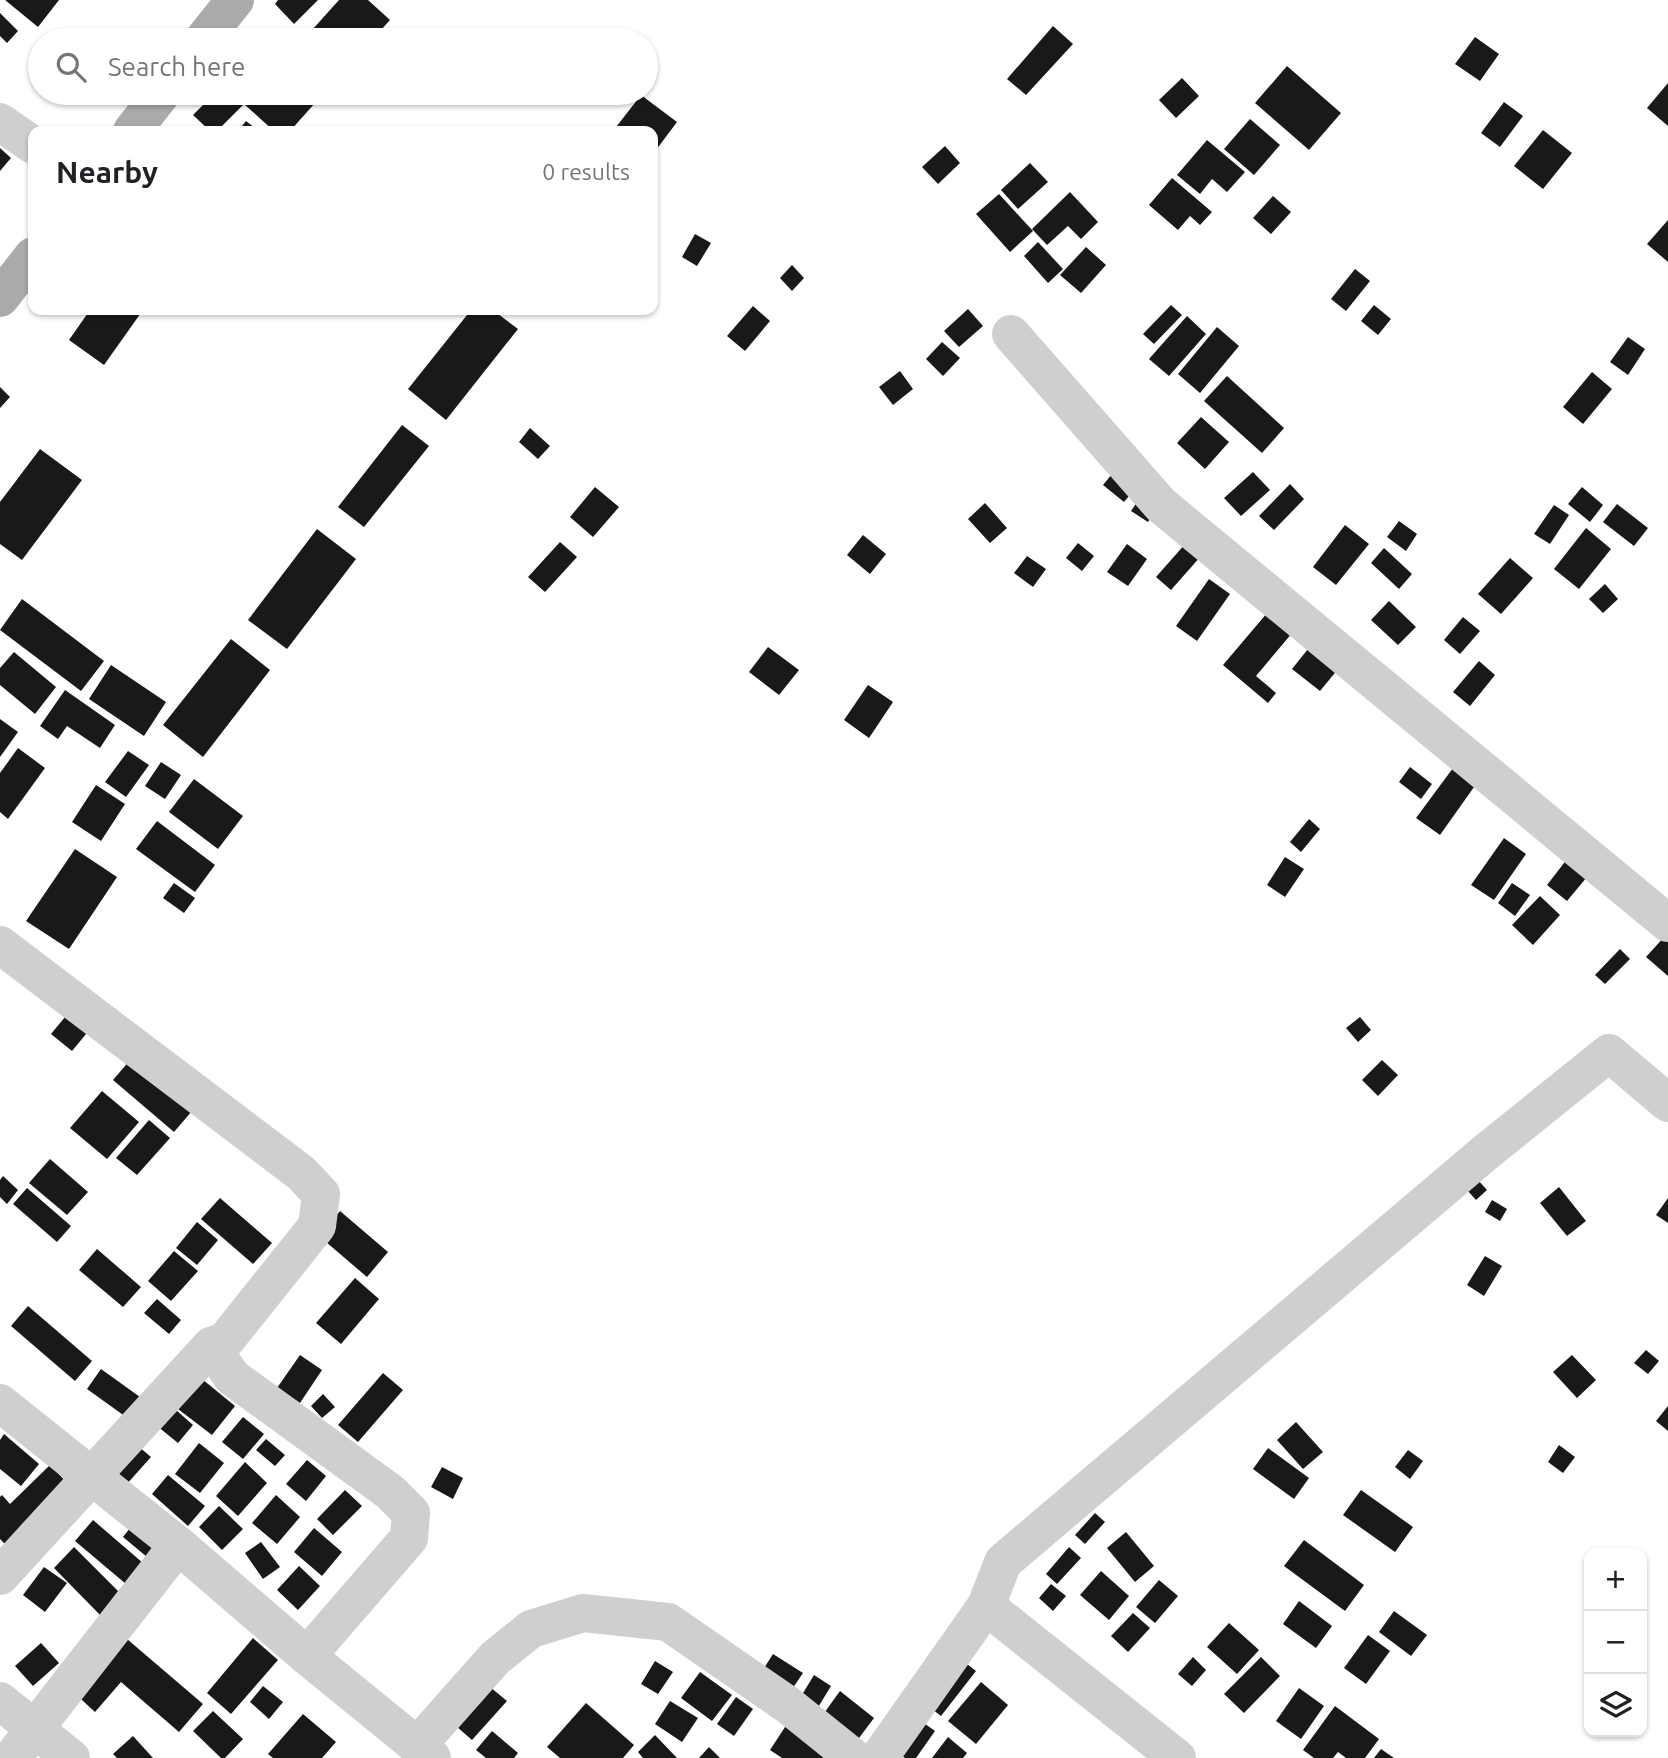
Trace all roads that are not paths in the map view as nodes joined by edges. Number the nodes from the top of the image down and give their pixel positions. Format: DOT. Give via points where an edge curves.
graph roads {
  1 [pos="235,0"];
  2 [pos="213,28"];
  3 [pos="153,105"];
  4 [pos="0,122"];
  5 [pos="136,126"];
  6 [pos="28,142"];
  7 [pos="28,262"];
  8 [pos="0,298"];
  9 [pos="1011,334"];
  10 [pos="1668,923"];
  11 [pos="0,945"];
  12 [pos="1668,1103"];
  13 [pos="211,1346"];
  14 [pos="0,1403"];
  15 [pos="93,1477"];
  16 [pos="178,1545"];
  17 [pos="0,1576"];
  18 [pos="986,1606"];
  19 [pos="307,1656"];
  20 [pos="0,1701"];
  21 [pos="23,1743"];
  22 [pos="425,1752"];
  23 [pos="71,1758"];
  24 [pos="854,1758"];
  25 [pos="879,1758"];
  26 [pos="1177,1758"];
  1 -- 2 [label="main road"];
  3 -- 5 [label="main road"];
  4 -- 6 [label="street"];
  7 -- 8 [label="main road"];
  9 -- 10 [label="street" via="1161,505"];
  11 -- 13 [label="street" via="301,1173 321,1194 317,1226 225,1341"];
  12 -- 18 [label="street" via="1609,1053 1003,1563"];
  13 -- 15 [label="street"];
  13 -- 19 [label="street" via="232,1377 390,1492 411,1513 409,1538"];
  14 -- 15 [label="street"];
  15 -- 16 [label="street"];
  15 -- 17 [label="street"];
  16 -- 19 [label="street"];
  16 -- 21 [label="street"];
  18 -- 25 [label="street"];
  18 -- 26 [label="street"];
  19 -- 22 [label="street"];
  20 -- 21 [label="street"];
  21 -- 23 [label="street"];
  22 -- 24 [label="street" via="495,1658 531,1629 583,1613 668,1622 788,1705"];
}
